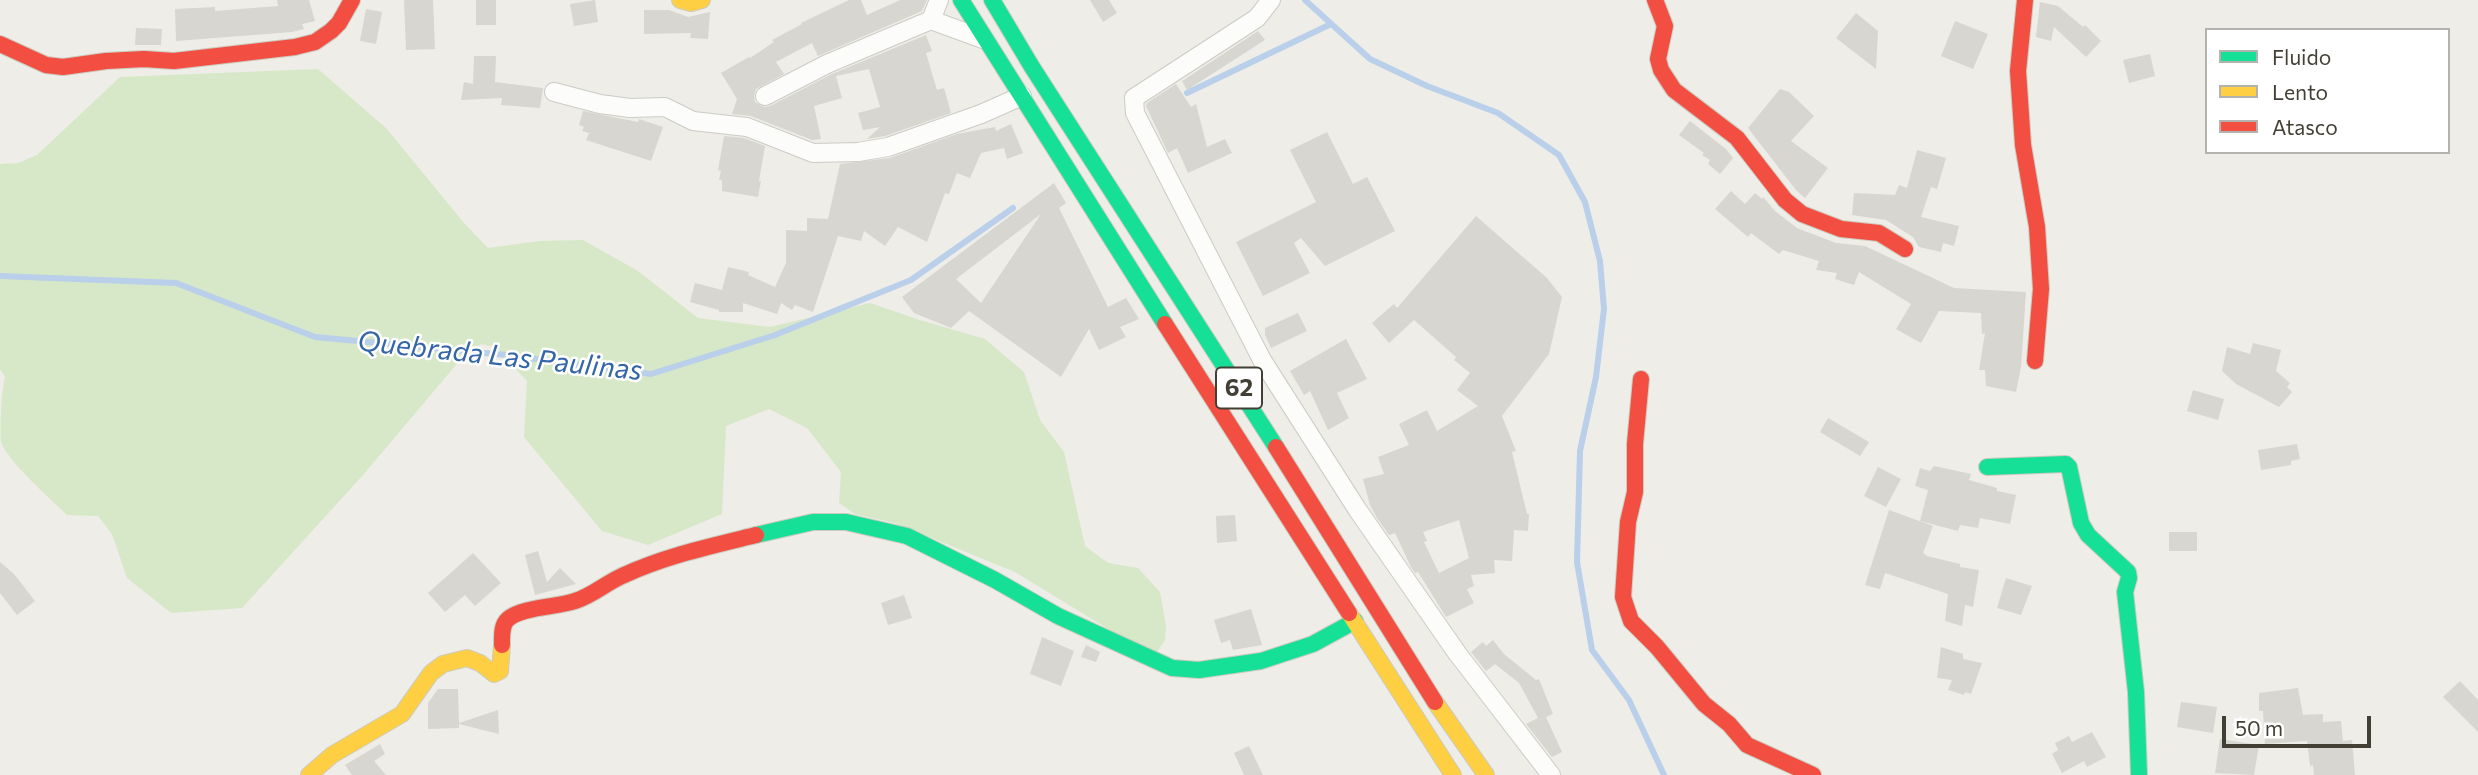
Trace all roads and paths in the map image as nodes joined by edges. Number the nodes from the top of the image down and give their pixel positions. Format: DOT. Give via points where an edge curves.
graph roads {
  1 [pos="352,0"];
  2 [pos="680,0"];
  3 [pos="702,0"];
  4 [pos="939,0"];
  5 [pos="961,0"];
  6 [pos="992,0"];
  7 [pos="1270,0"];
  8 [pos="1656,0"];
  9 [pos="2025,0"];
  10 [pos="931,20"];
  11 [pos="986,40"];
  12 [pos="0,44"];
  13 [pos="554,92"];
  14 [pos="765,96"];
  15 [pos="1022,96"];
  16 [pos="1905,250"];
  17 [pos="2035,361"];
  18 [pos="1641,379"];
  19 [pos="1987,467"];
  20 [pos="1355,621"];
  21 [pos="309,775"];
  22 [pos="1453,775"];
  23 [pos="1486,775"];
  24 [pos="1551,775"];
  25 [pos="1813,775"];
  26 [pos="2139,775"];
  1 -- 12 [label="main road" via="331,31 315,42 295,47 63,68"];
  2 -- 3 [label="main road"];
  4 -- 10 [label="street"];
  5 -- 11 [label="main road, 62"];
  6 -- 23 [label="main road, 62" via="1444,717"];
  7 -- 24 [label="street" via="1257,18 1134,98 1135,113 1262,360 1395,565"];
  8 -- 16 [label="main road" via="1665,26 1658,59 1674,90 1737,138 1785,200 1802,214 1840,229 1878,233"];
  9 -- 17 [label="main road" via="2018,71 2041,289"];
  10 -- 11 [label="street"];
  10 -- 14 [label="street"];
  11 -- 15 [label="main road, 62"];
  13 -- 15 [label="street" via="600,104 665,107 693,121 747,127 813,153 888,147"];
  15 -- 20 [label="main road, 62"];
  18 -- 25 [label="main road" via="1623,597 1631,621 1746,745"];
  19 -- 26 [label="main road" via="2066,464 2081,523 2128,572 2124,592 2136,692"];
  20 -- 21 [label="main road" via="1312,644 1261,661 1199,670 1172,668 1058,616 907,536 846,522 813,522 700,548 622,576 576,601 508,619 503,628 500,671 494,674 467,658 443,664 431,673 402,714 332,755"];
  20 -- 22 [label="main road, 62"];
}
